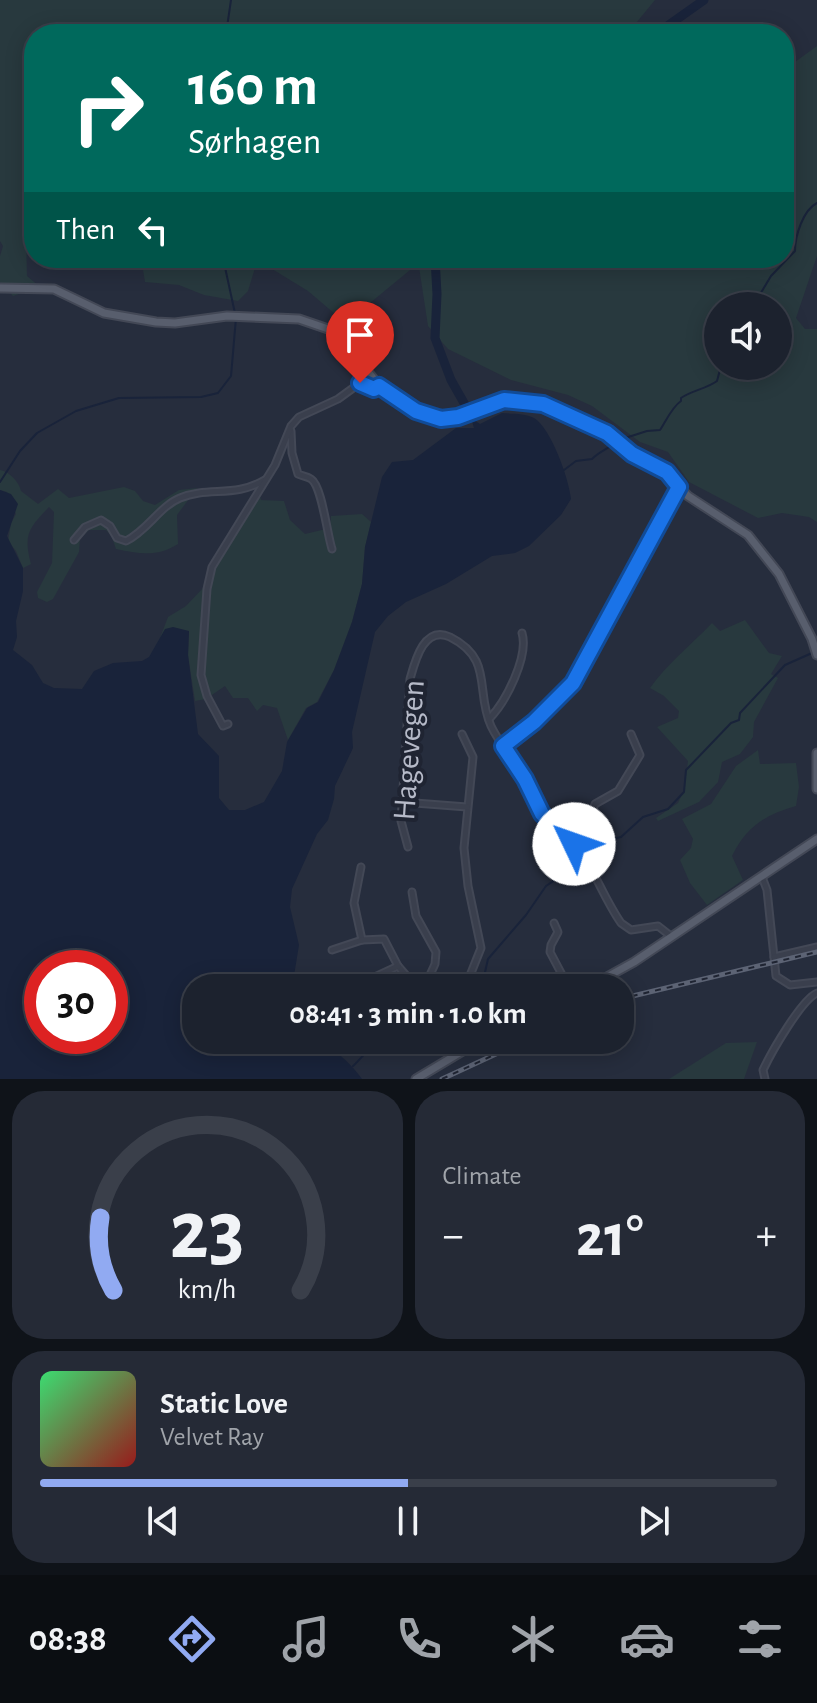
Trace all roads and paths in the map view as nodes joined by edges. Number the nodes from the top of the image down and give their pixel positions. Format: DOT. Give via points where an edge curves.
graph roads {
  1 [pos="0,288"];
  2 [pos="379,386"];
  3 [pos="291,426"];
  4 [pos="266,480"];
  5 [pos="679,487"];
  6 [pos="74,540"];
  7 [pos="332,549"];
  8 [pos="522,633"];
  9 [pos="817,655"];
  10 [pos="489,719"];
  11 [pos="228,724"];
  12 [pos="462,734"];
  13 [pos="631,734"];
  14 [pos="503,746"];
  15 [pos="817,753"];
  16 [pos="817,789"];
  17 [pos="402,802"];
  18 [pos="467,807"];
  19 [pos="817,839"];
  20 [pos="408,847"];
  21 [pos="577,847"];
  22 [pos="361,867"];
  23 [pos="762,877"];
  24 [pos="412,892"];
  25 [pos="554,923"];
  26 [pos="672,937"];
  27 [pos="362,940"];
  28 [pos="817,947"];
  29 [pos="332,950"];
  30 [pos="774,957"];
  31 [pos="398,966"];
  32 [pos="381,974"];
  33 [pos="405,974"];
  34 [pos="430,974"];
  35 [pos="471,974"];
  36 [pos="562,974"];
  37 [pos="614,974"];
  38 [pos="817,982"];
  39 [pos="817,993"];
  40 [pos="453,1054"];
  41 [pos="416,1079"];
  42 [pos="765,1079"];
  1 -- 2 [label="main road" via="54,289 104,313 156,322 227,316 299,319 342,338"];
  2 -- 3 [label="street" via="354,385"];
  2 -- 5 [label="main road" via="416,411 441,419 504,400 543,404 607,433 667,472"];
  3 -- 4 [label="street"];
  3 -- 7 [label="street" via="298,474 318,488"];
  4 -- 6 [label="street" via="238,492 178,499 126,541 101,520"];
  4 -- 11 [label="street" via="209,578 201,675 216,716 223,726"];
  5 -- 9 [label="main road" via="748,535 766,555"];
  5 -- 14 [label="street" via="573,683"];
  8 -- 10 [label="street" via="523,651 513,680"];
  10 -- 14 [label="street, Hagevegen"];
  10 -- 17 [label="street, Hagevegen" via="476,658 447,636 428,639 410,679"];
  12 -- 18 [label="street" via="473,757"];
  13 -- 21 [label="street" via="640,752 637,761 618,791 595,804"];
  14 -- 21 [label="street, Hagevegen" via="542,814"];
  15 -- 16 [label="main road"];
  17 -- 18 [label="street"];
  17 -- 20 [label="street, Hagevegen"];
  18 -- 35 [label="street" via="465,861 481,948"];
  19 -- 23 [label="main road"];
  21 -- 26 [label="street, Hagevegen" via="621,923 631,930 658,926"];
  22 -- 27 [label="street" via="354,899"];
  23 -- 26 [label="main road"];
  23 -- 30 [label="street"];
  24 -- 34 [label="street" via="416,916 436,952"];
  25 -- 36 [label="street" via="558,932 550,952"];
  26 -- 37 [label="main road"];
  27 -- 29 [label="street"];
  27 -- 31 [label="street" via="384,939"];
  28 -- 30 [label="street"];
  30 -- 38 [label="street" via="776,976 786,984"];
  31 -- 32 [label="street"];
  31 -- 33 [label="street"];
  39 -- 42 [label="street" via="782,1034 763,1070"];
  40 -- 41 [label="main road"];
}
